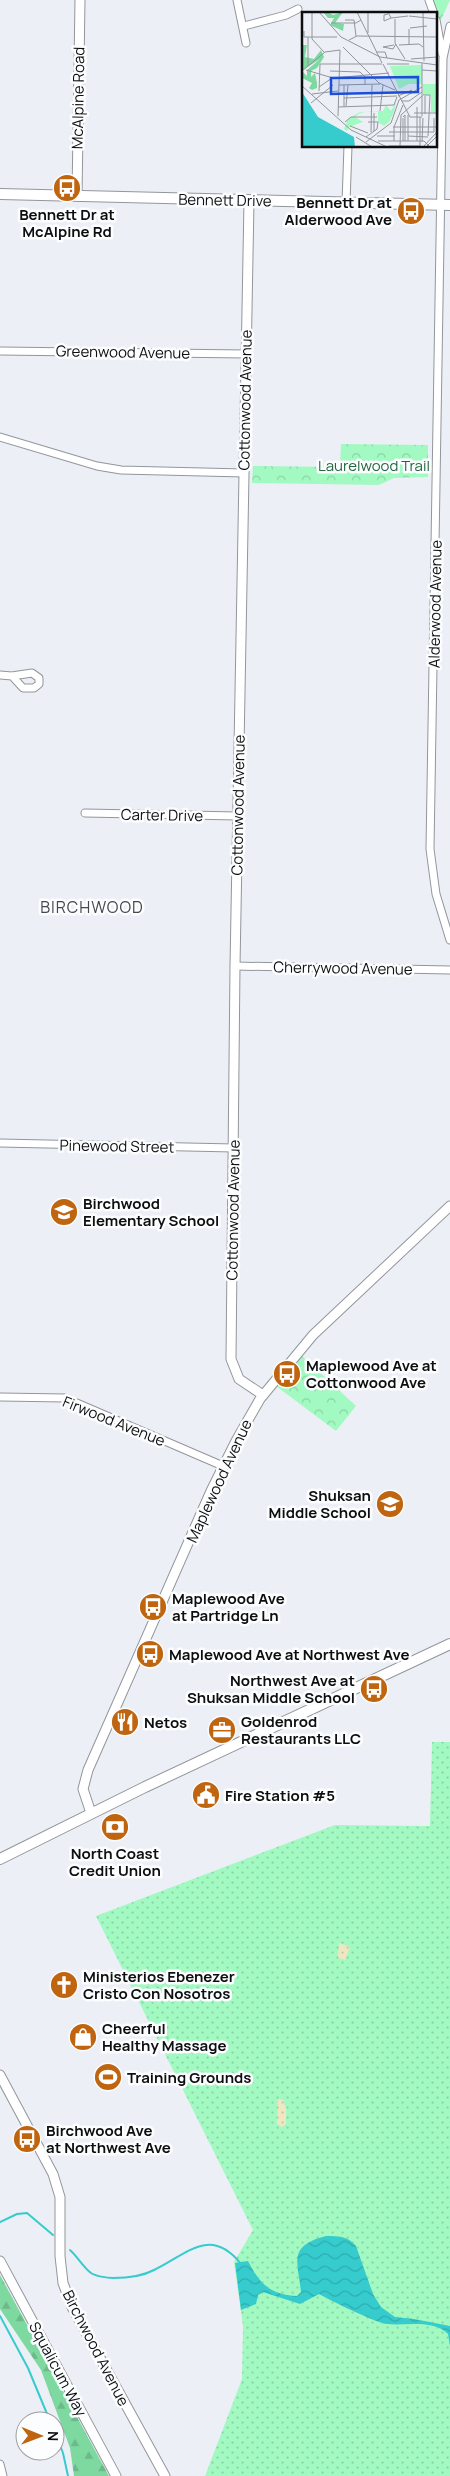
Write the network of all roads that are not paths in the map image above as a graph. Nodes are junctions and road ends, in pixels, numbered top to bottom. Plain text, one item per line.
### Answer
1 (80, 0) edge
2 (237, 0) edge
3 (429, 0) edge
4 (298, 9) dead end
5 (433, 12) edge
6 (244, 26) junction
7 (450, 26) edge
8 (438, 31) edge
9 (246, 43) dead end
10 (443, 58) junction
11 (348, 148) edge
12 (0, 194) edge
13 (77, 196) junction
14 (249, 201) junction
15 (346, 203) junction
16 (445, 205) edge
17 (0, 350) edge
18 (246, 354) junction
19 (0, 437) edge
20 (244, 473) junction
21 (0, 675) edge
22 (12, 676) dead end
23 (85, 813) dead end
24 (238, 816) junction
25 (450, 940) edge
26 (235, 966) junction
27 (450, 970) edge
28 (0, 1143) edge
29 (234, 1148) junction
30 (450, 1206) edge
31 (263, 1395) junction
32 (0, 1397) edge
33 (223, 1466) junction
34 (450, 1644) edge
35 (92, 1813) junction
36 (0, 1859) edge
37 (0, 2075) edge
38 (0, 2261) edge
39 (0, 2464) edge
40 (2, 2476) edge
41 (116, 2476) edge
42 (164, 2476) edge

1 - 13 street, McAlpine Road
2 - 6 street
3 - 5 street
4 - 6 street
6 - 9 street
7 - 10 street, Alderwood Avenue
8 - 10 street
10 - 16 street, Alderwood Avenue
11 - 15 street
12 - 13 main road, Bennett Drive
13 - 14 main road, Bennett Drive
14 - 15 main road, Bennett Drive
14 - 18 street, Cottonwood Avenue
15 - 16 main road, Bennett Drive
16 - 25 street, Alderwood Avenue
17 - 18 street, Greenwood Avenue
18 - 20 street, Cottonwood Avenue
19 - 20 street
20 - 24 street, Cottonwood Avenue
21 - 22 street
23 - 24 street, Carter Drive
24 - 26 street, Cottonwood Avenue
26 - 27 street, Cherrywood Avenue
26 - 29 street, Cottonwood Avenue
28 - 29 street, Pinewood Street
29 - 31 street, Cottonwood Avenue
30 - 31 street, Maplewood Avenue
31 - 33 street, Maplewood Avenue
32 - 33 street, Firwood Avenue
33 - 35 street, Maplewood Avenue
34 - 35 main road
35 - 36 main road
37 - 42 street, Birchwood Avenue
38 - 41 street, Squalicum Way
39 - 40 street

